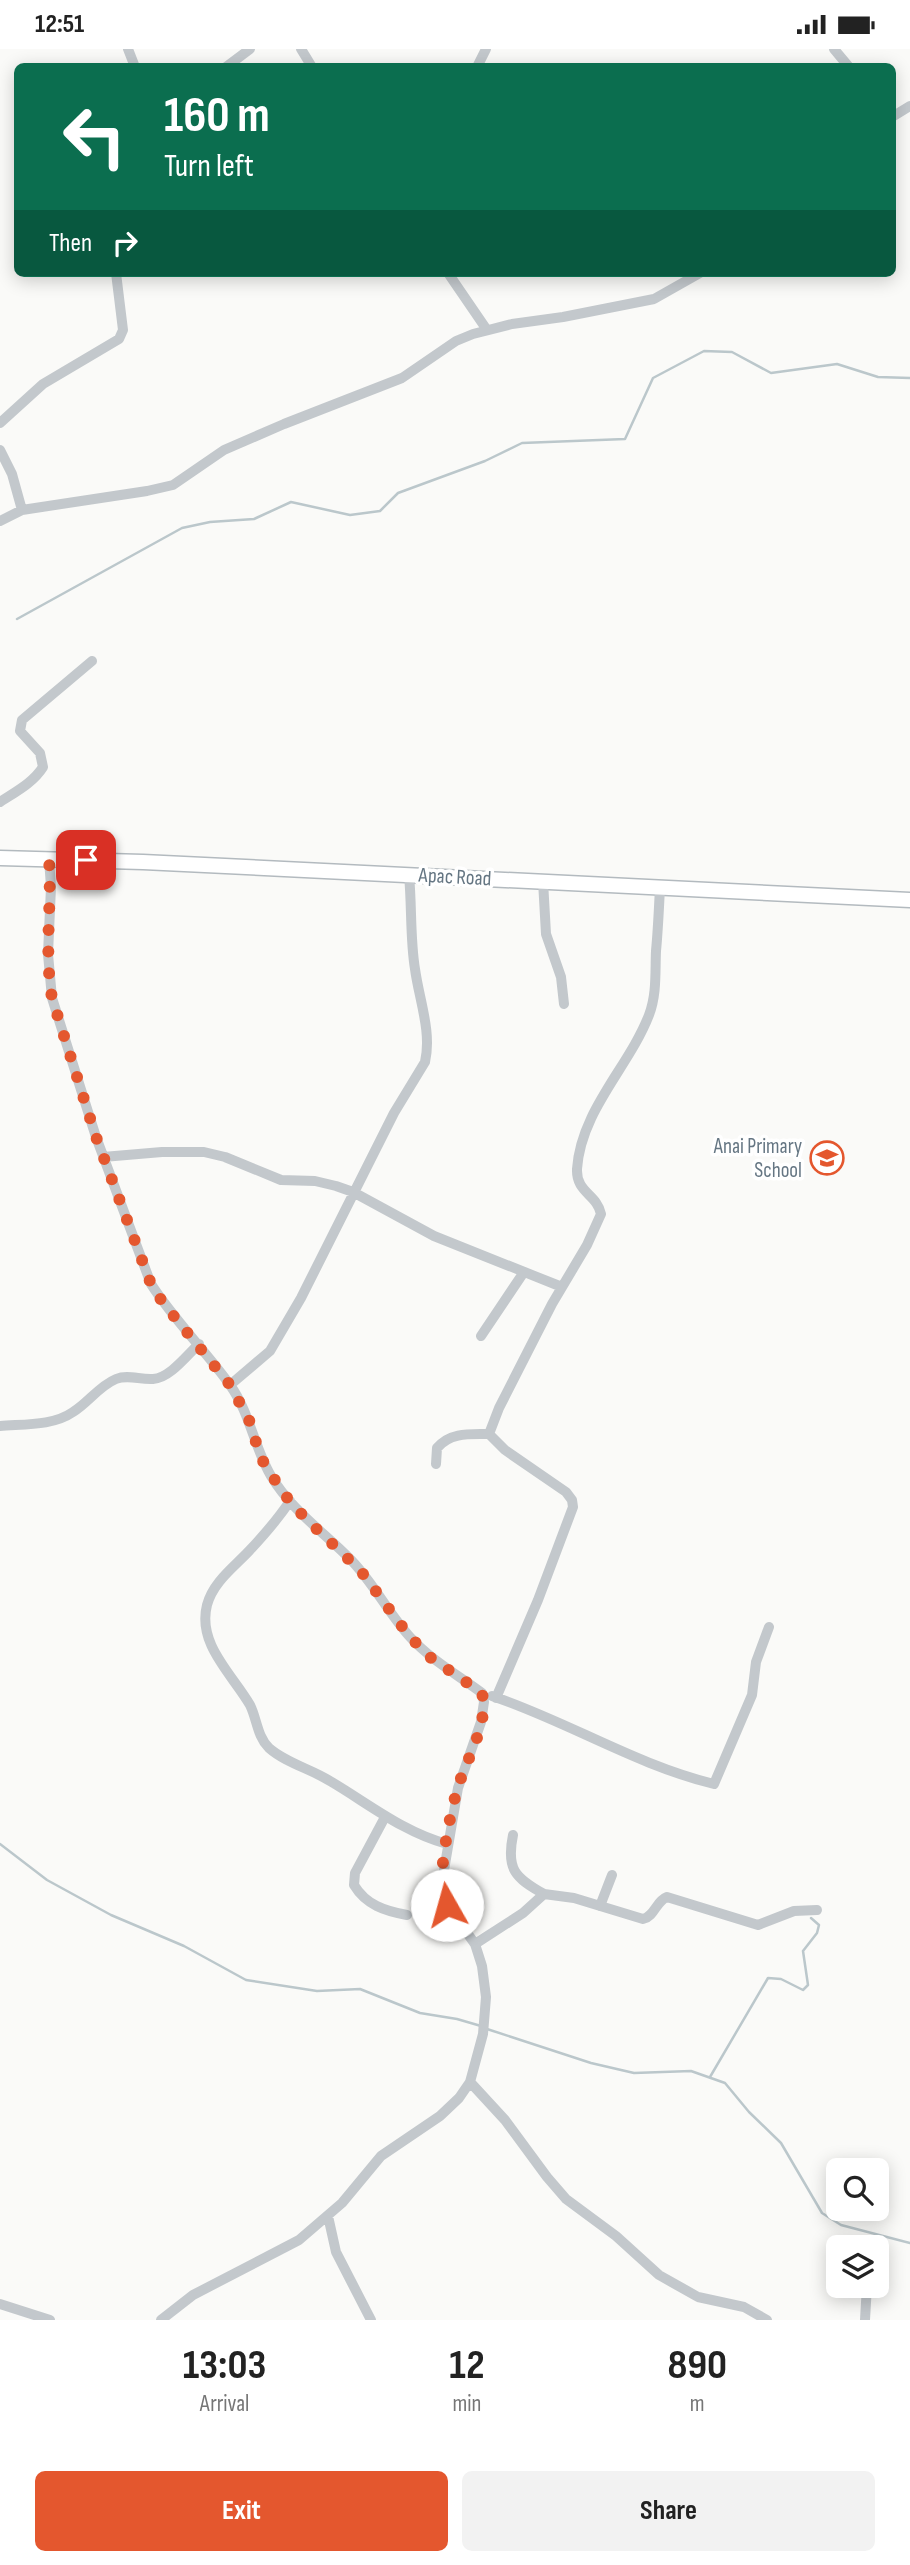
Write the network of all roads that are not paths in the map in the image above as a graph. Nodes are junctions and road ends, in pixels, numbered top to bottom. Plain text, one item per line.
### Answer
1 (250, 49) edge
2 (231, 63) edge
3 (116, 277) edge
4 (451, 277) edge
5 (694, 277) edge
6 (487, 330) junction
7 (0, 423) edge
8 (0, 450) edge
9 (22, 510) junction
10 (0, 521) edge
11 (92, 661) dead end
12 (0, 802) edge
13 (0, 858) edge
14 (49, 859) junction
15 (409, 875) junction
16 (543, 881) junction
17 (660, 887) junction
18 (910, 900) edge
19 (564, 1004) dead end
20 (103, 1157) junction
21 (353, 1192) junction
22 (524, 1272) junction
23 (562, 1287) junction
24 (481, 1336) dead end
25 (199, 1344) junction
26 (230, 1385) junction
27 (0, 1426) edge
28 (489, 1434) junction
29 (436, 1464) dead end
30 (290, 1501) junction
31 (769, 1627) dead end
32 (482, 1693) junction
33 (496, 1698) junction
34 (385, 1817) junction
35 (513, 1835) dead end
36 (447, 1844) junction
37 (612, 1875) dead end
38 (544, 1894) junction
39 (600, 1906) junction
40 (817, 1910) dead end
41 (407, 1915) dead end
42 (475, 1944) junction
43 (470, 2083) junction
44 (328, 2216) junction
45 (866, 2298) edge
46 (0, 2304) edge
47 (50, 2320) edge
48 (161, 2320) edge
49 (371, 2320) edge
50 (767, 2320) edge
51 (865, 2320) edge

1 - 2 street
3 - 7 street
4 - 6 street
5 - 6 street
6 - 9 street
8 - 9 street
9 - 10 street
11 - 12 street
13 - 14 main road, Apac Road
14 - 15 main road, Apac Road
14 - 20 street
15 - 16 main road, Apac Road
15 - 21 street
16 - 17 main road, Apac Road
16 - 19 street
17 - 18 main road, Apac Road
17 - 23 street
20 - 21 street
20 - 25 street
21 - 22 street
21 - 26 street
22 - 23 street
22 - 24 street
23 - 28 street
25 - 26 street
25 - 27 street
26 - 30 street
28 - 29 street
28 - 33 street
30 - 32 street
30 - 34 street
31 - 33 street
32 - 33 street
32 - 36 street
34 - 36 street
34 - 41 street
35 - 38 street
36 - 42 street
37 - 39 street
38 - 39 street
38 - 42 street
39 - 40 street
42 - 43 street
43 - 44 street
43 - 50 street
44 - 48 street
44 - 49 street
45 - 51 street
46 - 47 street

